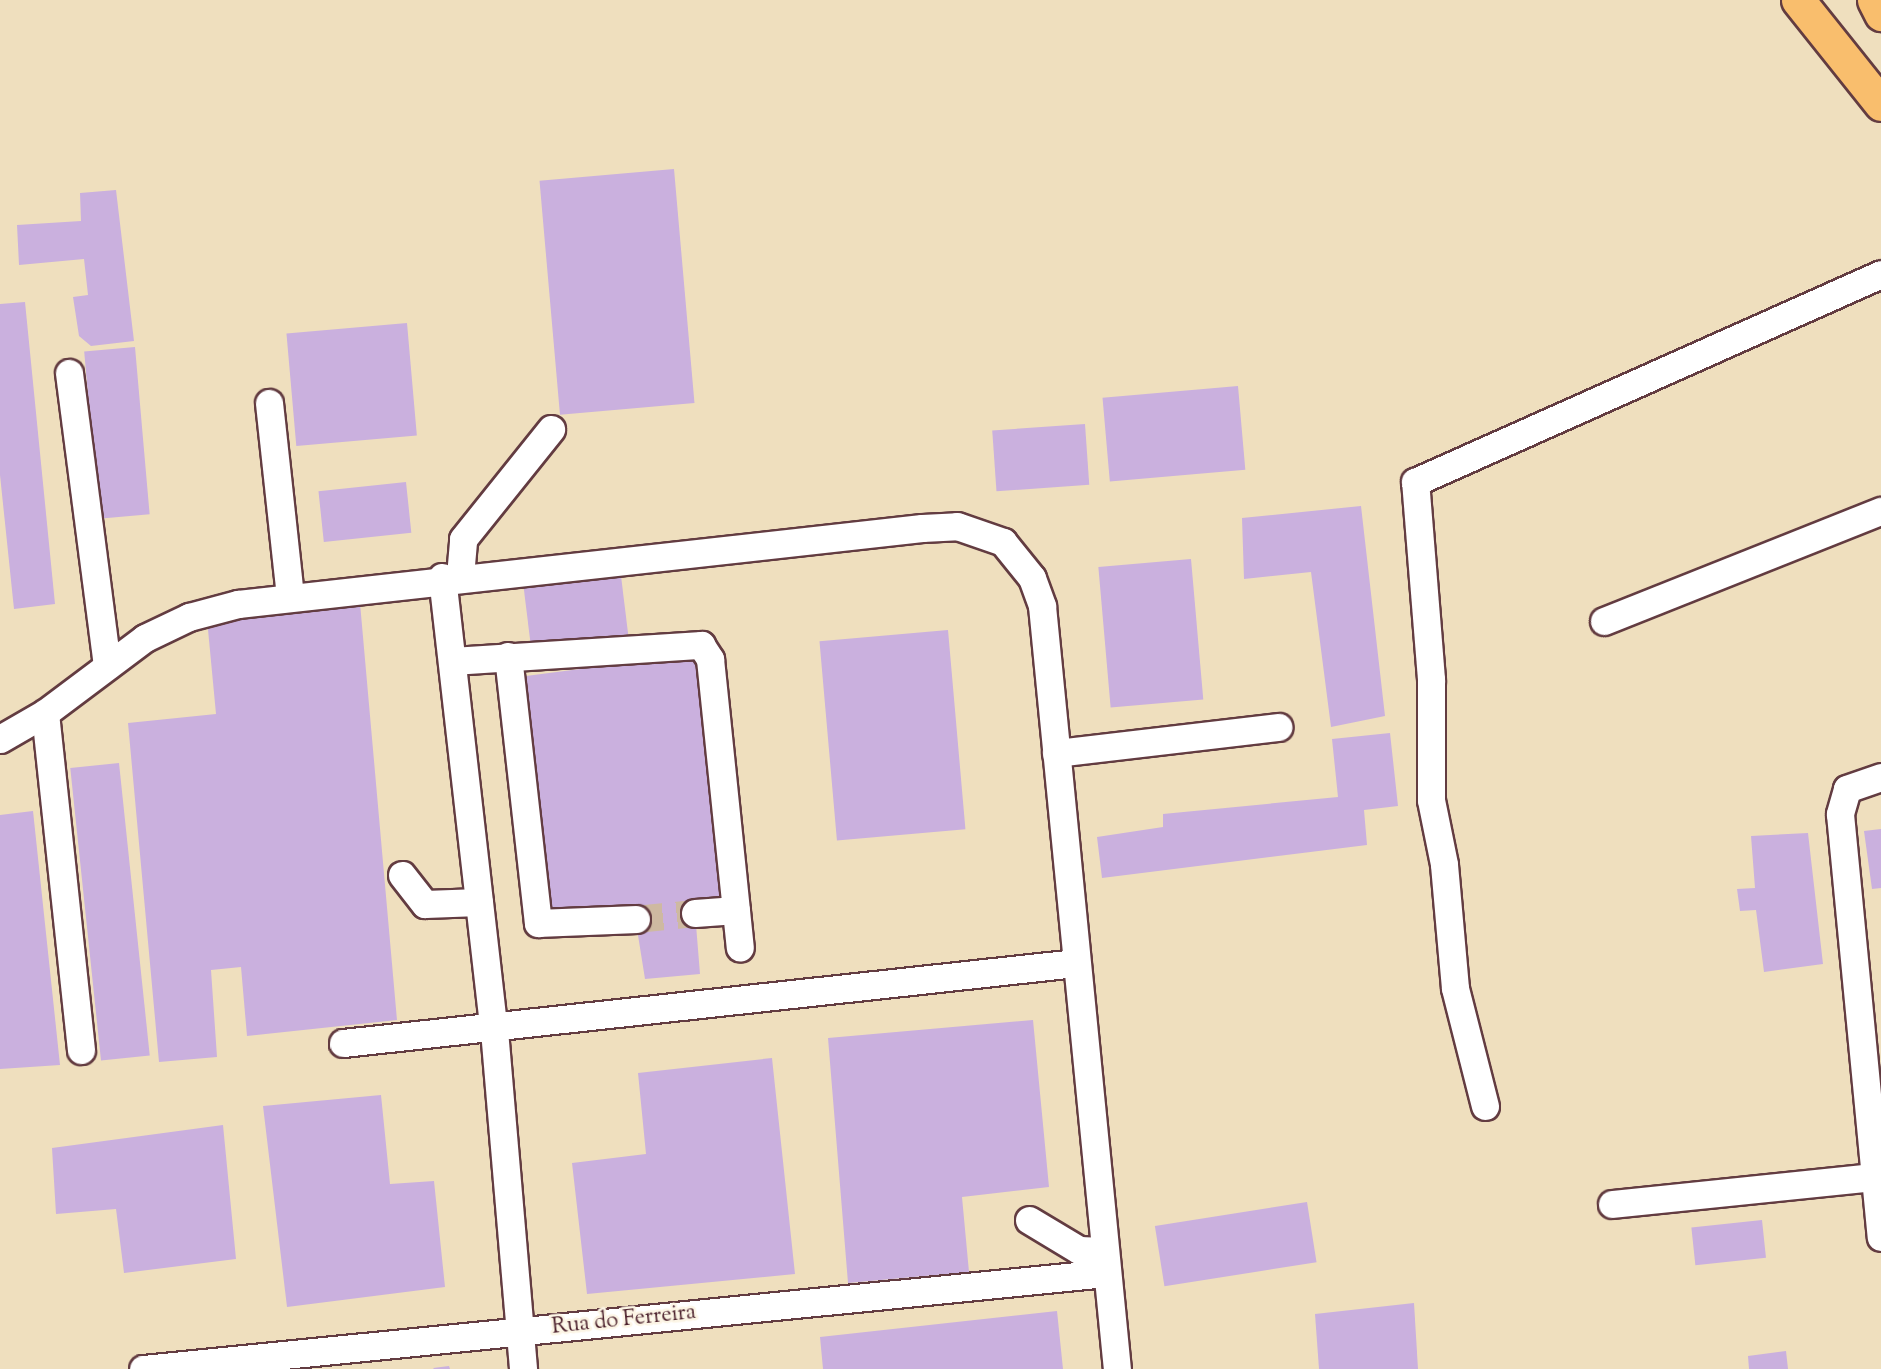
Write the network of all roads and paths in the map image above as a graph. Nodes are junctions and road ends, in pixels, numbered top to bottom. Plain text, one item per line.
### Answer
1 (1798, 0) edge
2 (1874, 0) edge
3 (1881, 14) edge
4 (1881, 104) edge
5 (1881, 274) edge
6 (69, 373) dead end
7 (269, 403) dead end
8 (551, 429) dead end
9 (1881, 511) edge
10 (451, 577) junction
11 (290, 597) junction
12 (1604, 621) dead end
13 (508, 656) junction
14 (452, 661) junction
15 (107, 666) junction
16 (45, 714) junction
17 (1278, 727) dead end
18 (0, 739) edge
19 (1056, 753) junction
20 (1881, 777) edge
21 (402, 875) dead end
22 (479, 902) junction
23 (736, 910) junction
24 (695, 913) tunnel mouth
25 (636, 919) tunnel mouth
26 (740, 947) dead end
27 (1076, 963) junction
28 (494, 1029) junction
29 (343, 1043) dead end
30 (81, 1050) dead end
31 (1485, 1106) dead end
32 (1877, 1167) edge
33 (1612, 1204) dead end
34 (1029, 1220) dead end
35 (1881, 1237) edge
36 (1105, 1262) junction
37 (520, 1331) junction
38 (258, 1363) edge
39 (143, 1369) edge
40 (524, 1369) edge
41 (1117, 1369) edge

1 - 4 main road
2 - 3 main road
5 - 31 street
6 - 15 street
7 - 11 street
8 - 10 street
9 - 12 street
10 - 11 street
10 - 14 street
10 - 19 street
11 - 15 street
13 - 14 street
13 - 23 street
13 - 25 street
14 - 22 street
15 - 16 street
16 - 18 street
16 - 30 street
17 - 19 street
19 - 27 street
20 - 32 street
21 - 22 street
22 - 28 street
23 - 24 street
23 - 26 street
27 - 28 street
27 - 36 street
28 - 29 street
28 - 37 street
32 - 33 street
32 - 35 street
34 - 36 street
36 - 37 street, Rua do Ferreira
36 - 41 street
37 - 38 street, Rua do Ferreira
37 - 40 street
38 - 39 street, Rua do Ferreira

